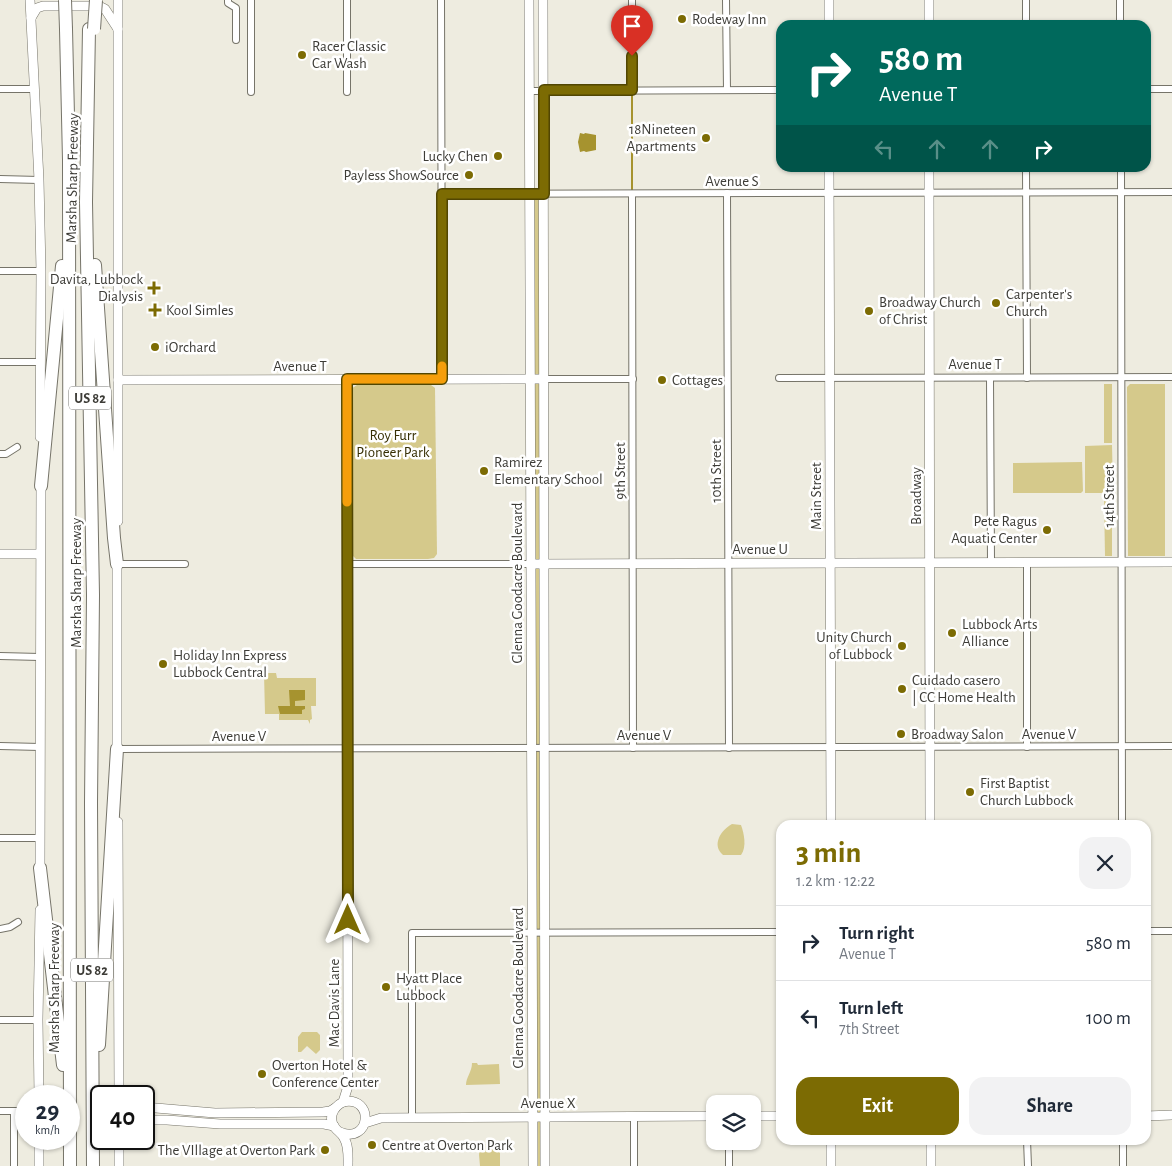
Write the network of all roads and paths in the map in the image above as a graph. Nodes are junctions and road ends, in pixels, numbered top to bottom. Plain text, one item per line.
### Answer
1 (30, 0) edge
2 (65, 0) edge
3 (89, 0) edge
4 (96, 0) edge
5 (118, 0) edge
6 (228, 0) edge
7 (251, 0) edge
8 (347, 0) edge
9 (441, 0) edge
10 (529, 0) edge
11 (543, 0) edge
12 (632, 0) edge
13 (726, 0) edge
14 (829, 0) edge
15 (929, 0) edge
16 (1026, 0) edge
17 (1120, 0) edge
18 (31, 18) junction
19 (829, 20) edge
20 (928, 20) edge
21 (1026, 20) edge
22 (1120, 20) edge
23 (92, 29) junction
24 (118, 30) junction
25 (236, 40) dead end
26 (0, 89) edge
27 (34, 89) junction
28 (1151, 89) edge
29 (1172, 89) edge
30 (529, 90) junction
31 (544, 90) junction
32 (632, 90) junction
33 (727, 90) junction
34 (776, 90) edge
35 (251, 92) dead end
36 (347, 92) dead end
37 (829, 172) edge
38 (929, 172) edge
39 (1026, 172) edge
40 (1120, 172) edge
41 (0, 179) edge
42 (39, 180) junction
43 (1121, 192) junction
44 (1172, 192) edge
45 (727, 193) junction
46 (829, 193) junction
47 (929, 193) junction
48 (1026, 193) junction
49 (69, 194) junction
50 (442, 194) junction
51 (529, 194) junction
52 (544, 194) junction
53 (632, 194) junction
54 (86, 202) junction
55 (0, 271) edge
56 (41, 271) junction
57 (0, 362) edge
58 (40, 362) junction
59 (1121, 377) junction
60 (1172, 377) edge
61 (779, 378) dead end
62 (830, 378) junction
63 (929, 378) junction
64 (990, 378) junction
65 (1027, 378) junction
66 (347, 379) junction
67 (442, 379) junction
68 (530, 379) junction
69 (545, 379) junction
70 (633, 379) junction
71 (118, 380) junction
72 (17, 447) dead end
73 (0, 454) edge
74 (40, 486) junction
75 (0, 554) edge
76 (40, 554) junction
77 (1172, 562) edge
78 (633, 563) junction
79 (728, 563) junction
80 (830, 563) junction
81 (929, 563) junction
82 (991, 563) junction
83 (1027, 563) junction
84 (1121, 563) junction
85 (117, 564) junction
86 (185, 564) dead end
87 (347, 564) junction
88 (530, 564) junction
89 (545, 564) junction
90 (0, 656) edge
91 (40, 657) junction
92 (0, 746) edge
93 (1027, 746) junction
94 (1122, 746) junction
95 (1172, 746) edge
96 (40, 747) junction
97 (831, 747) junction
98 (930, 747) junction
99 (531, 748) junction
100 (545, 748) junction
101 (633, 748) junction
102 (729, 748) junction
103 (117, 749) junction
104 (347, 749) junction
105 (831, 820) edge
106 (930, 820) edge
107 (1122, 820) edge
108 (0, 838) edge
109 (40, 838) junction
110 (40, 868) junction
111 (18, 922) dead end
112 (0, 929) edge
113 (1151, 931) edge
114 (1172, 931) edge
115 (532, 932) junction
116 (545, 932) junction
117 (776, 932) edge
118 (0, 1020) edge
119 (38, 1020) junction
120 (39, 1085) edge
121 (66, 1085) edge
122 (70, 1085) edge
123 (93, 1085) edge
124 (96, 1085) edge
125 (119, 1085) edge
126 (348, 1086) junction
127 (343, 1102) junction
128 (356, 1102) junction
129 (155, 1108) edge
130 (335, 1108) junction
131 (364, 1110) junction
132 (0, 1111) edge
133 (14, 1111) joint
134 (706, 1116) edge
135 (761, 1116) edge
136 (776, 1116) edge
137 (1151, 1116) edge
138 (1172, 1116) edge
139 (532, 1117) junction
140 (545, 1117) junction
141 (634, 1117) junction
142 (381, 1118) junction
143 (412, 1118) junction
144 (155, 1120) edge
145 (364, 1123) junction
146 (337, 1129) junction
147 (357, 1132) junction
148 (831, 1145) edge
149 (930, 1145) edge
150 (1028, 1145) edge
151 (1123, 1145) edge
152 (39, 1150) edge
153 (70, 1150) edge
154 (93, 1150) edge
155 (119, 1150) edge
156 (348, 1150) junction
157 (729, 1150) edge
158 (14, 1166) edge
159 (39, 1166) edge
160 (70, 1166) edge
161 (93, 1166) edge
162 (119, 1166) edge
163 (348, 1166) edge
164 (532, 1166) edge
165 (545, 1166) edge
166 (634, 1166) edge
167 (729, 1166) edge
168 (831, 1166) edge
169 (931, 1166) edge
170 (1028, 1166) edge
171 (1123, 1166) edge

1 - 18 street, Marsha Sharp Freeway
2 - 49 highway, Marsha Sharp Freeway / US 82, bridge
3 - 23 highway, Marsha Sharp Freeway / US 82
4 - 23 highway, bridge
5 - 24 street
6 - 25 street
7 - 35 street
8 - 36 street
9 - 50 street
10 - 30 street, Glenna Goodacre Boulevard
11 - 31 street, Glenna Goodacre Boulevard
12 - 32 street
13 - 33 street
14 - 19 street
15 - 20 street
16 - 21 street
17 - 22 street
18 - 24 street
18 - 27 street, Marsha Sharp Freeway
23 - 54 highway, Marsha Sharp Freeway / US 82
24 - 71 street
26 - 27 street
27 - 42 street, Marsha Sharp Freeway
28 - 29 street
30 - 31 street
30 - 51 street, Glenna Goodacre Boulevard
31 - 32 street
31 - 52 street, Glenna Goodacre Boulevard
32 - 33 street
33 - 34 street
37 - 46 street, Main Street
38 - 47 street, Broadway
39 - 48 street
40 - 43 street, 14th Street
41 - 42 street
42 - 56 street, Marsha Sharp Freeway
43 - 44 street, Avenue S
43 - 48 street, Avenue S
43 - 59 street, 14th Street
45 - 46 street, Avenue S
45 - 53 street, Avenue S
45 - 79 street, 10th Street
46 - 47 street, Avenue S
46 - 62 street, Main Street
47 - 48 street, Avenue S
47 - 63 street, Broadway
48 - 65 street
49 - 74 highway
49 - 122 highway, Marsha Sharp Freeway / US 82
50 - 51 street, Avenue S
50 - 67 street
51 - 52 street, Avenue S
51 - 68 street, Glenna Goodacre Boulevard
52 - 53 street, Avenue S
52 - 69 street, Glenna Goodacre Boulevard
53 - 70 street, 9th Street
54 - 85 highway
54 - 123 highway, Marsha Sharp Freeway / US 82
55 - 56 street
56 - 58 street, Marsha Sharp Freeway
57 - 58 street
58 - 74 street, Marsha Sharp Freeway
59 - 60 street, Avenue T
59 - 65 street, Avenue T
59 - 84 street, 14th Street
61 - 62 street, Avenue T
62 - 63 street, Avenue T
62 - 80 street, Main Street
63 - 64 street, Avenue T
63 - 81 street, Broadway
64 - 65 street, Avenue T
64 - 82 street
66 - 67 street, Avenue T
66 - 71 street, Avenue T
66 - 87 street, Mac Davis Lane
67 - 68 street, Avenue T
68 - 69 street, Avenue T
68 - 88 street, Glenna Goodacre Boulevard
69 - 70 street, Avenue T
69 - 89 street, Glenna Goodacre Boulevard
70 - 78 street, 9th Street
71 - 85 street
72 - 73 street
74 - 76 street, Marsha Sharp Freeway
75 - 76 street
76 - 91 street, Marsha Sharp Freeway
77 - 84 street, Avenue U
78 - 79 street, Avenue U
78 - 89 street, Avenue U
78 - 101 street, 9th Street
79 - 80 street, Avenue U
79 - 102 street, 10th Street
80 - 81 street, Avenue U
80 - 97 street, Main Street
81 - 82 street, Avenue U
81 - 98 street, Broadway
82 - 83 street, Avenue U
83 - 84 street, Avenue U
83 - 93 street
84 - 94 street, 14th Street
85 - 86 street
85 - 103 street
87 - 88 street, Avenue U
87 - 104 street, Mac Davis Lane
88 - 89 street, Avenue U
88 - 99 street, Glenna Goodacre Boulevard
89 - 100 street, Glenna Goodacre Boulevard
90 - 91 street
91 - 96 street, Marsha Sharp Freeway
92 - 96 street
93 - 94 street, Avenue V
93 - 98 street, Avenue V
94 - 95 street, Avenue V
94 - 107 street, 14th Street
96 - 109 street, Marsha Sharp Freeway
97 - 98 street, Avenue V
97 - 102 street, Avenue V
97 - 105 street, Main Street
98 - 106 street, Broadway
99 - 100 street, Avenue V
99 - 104 street, Avenue V
99 - 115 street, Glenna Goodacre Boulevard
100 - 101 street, Avenue V
100 - 116 street, Glenna Goodacre Boulevard
101 - 102 street, Avenue V
103 - 104 street, Avenue V
103 - 124 highway
103 - 125 street
104 - 126 street, Mac Davis Lane
108 - 109 street
109 - 110 street, Marsha Sharp Freeway
110 - 119 street, Marsha Sharp Freeway
110 - 121 highway
111 - 112 street
113 - 114 street
115 - 116 street
115 - 139 street, Glenna Goodacre Boulevard
115 - 143 street
116 - 117 street
116 - 140 street, Glenna Goodacre Boulevard
118 - 119 street
119 - 120 street, Marsha Sharp Freeway
126 - 127 street
126 - 128 street
127 - 128 street
127 - 130 street
128 - 131 street
129 - 130 street
130 - 146 street
131 - 142 street, Avenue X
131 - 145 street
132 - 133 street
133 - 158 street
134 - 141 street, Avenue X
135 - 136 street
137 - 138 street
139 - 140 street, Avenue X
139 - 143 street, Avenue X
139 - 164 street, Glenna Goodacre Boulevard
140 - 141 street, Avenue X
140 - 165 street, Glenna Goodacre Boulevard
141 - 166 street
142 - 143 street, Avenue X
142 - 145 street, Avenue X
144 - 146 street
145 - 147 street
146 - 147 street
146 - 156 street
147 - 156 street
148 - 168 street
149 - 169 street
150 - 170 street
151 - 171 street
152 - 159 street
153 - 160 highway, Marsha Sharp Freeway / US 82
154 - 161 highway, Marsha Sharp Freeway / US 82
155 - 162 street
156 - 163 street
157 - 167 street

